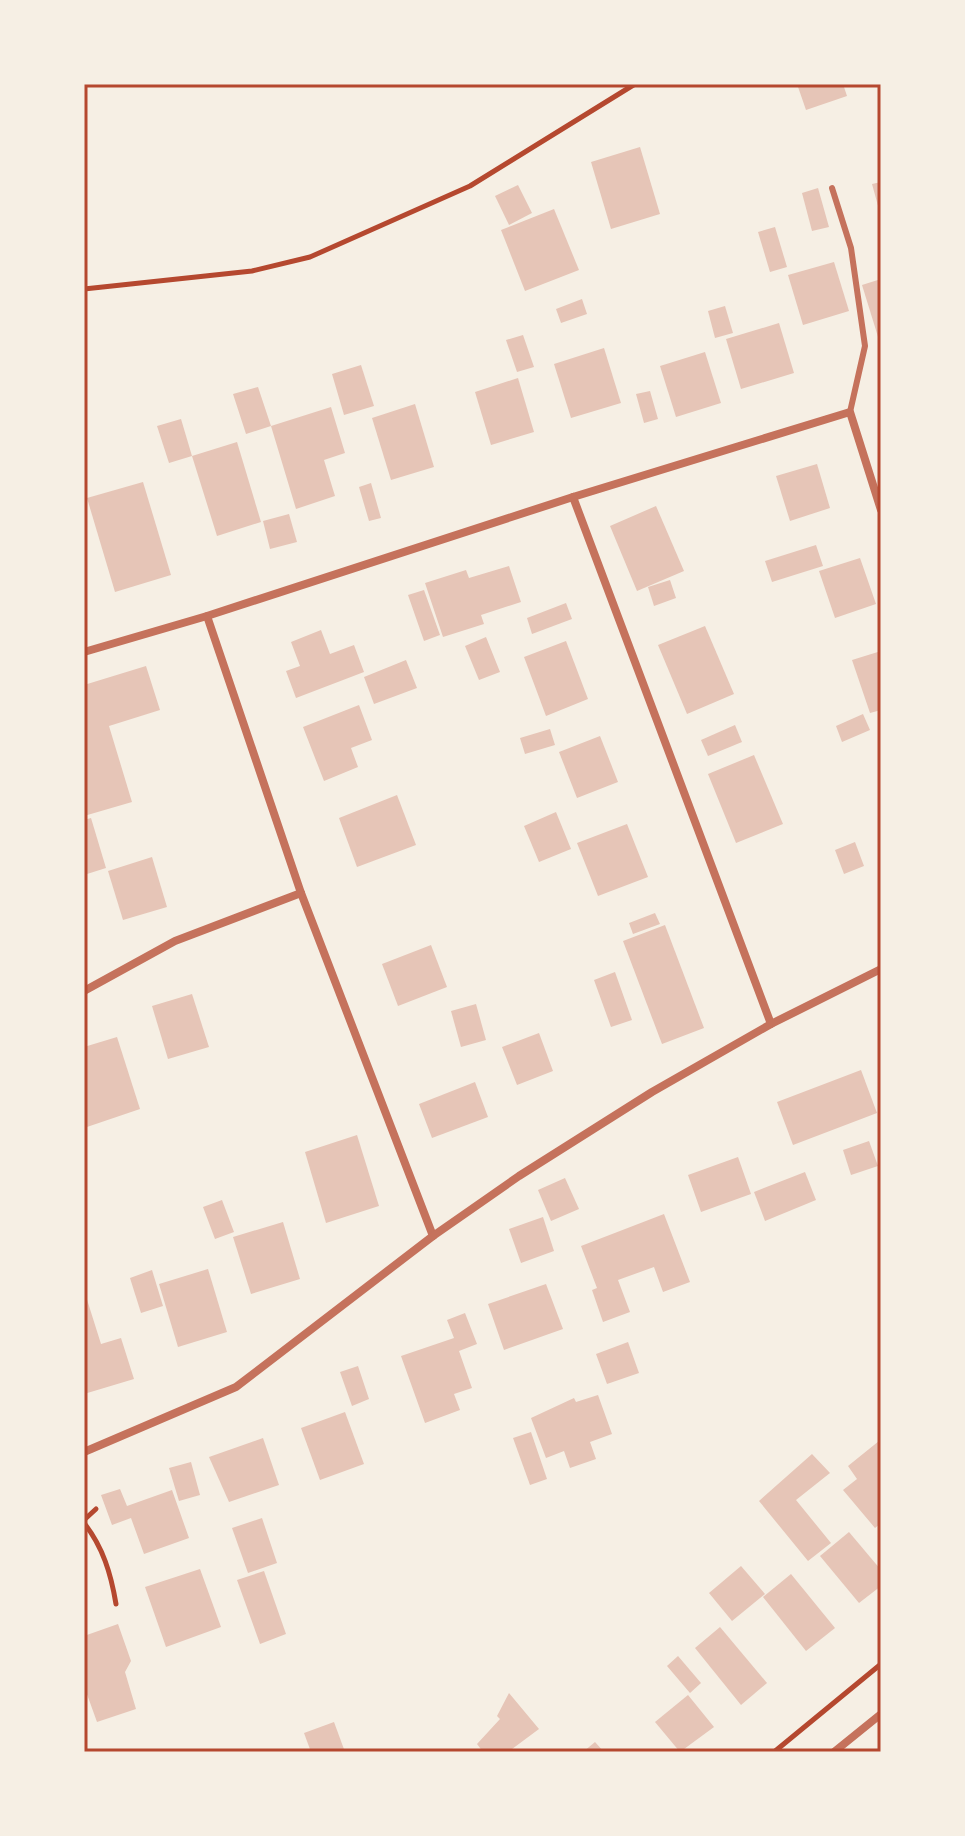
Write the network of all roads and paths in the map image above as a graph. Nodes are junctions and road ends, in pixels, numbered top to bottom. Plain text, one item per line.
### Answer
1 (635, 84) edge
2 (832, 188) dead end
3 (84, 289) edge
4 (850, 412) junction
5 (573, 497) junction
6 (881, 510) edge
7 (207, 616) junction
8 (84, 652) edge
9 (301, 893) junction
10 (881, 969) edge
11 (84, 991) edge
12 (771, 1024) junction
13 (433, 1236) junction
14 (84, 1452) edge
15 (96, 1509) dead end
16 (84, 1521) edge
17 (116, 1604) dead end
18 (881, 1664) edge
19 (881, 1714) edge
20 (774, 1752) edge
21 (834, 1752) edge

1 - 3 path
2 - 4 lane
4 - 5 street
4 - 6 street
5 - 7 street
5 - 12 street
7 - 8 street
7 - 9 street
9 - 11 street
9 - 13 street
10 - 12 street
12 - 13 street
13 - 14 street
15 - 16 path
16 - 17 path
18 - 20 path
19 - 21 street

